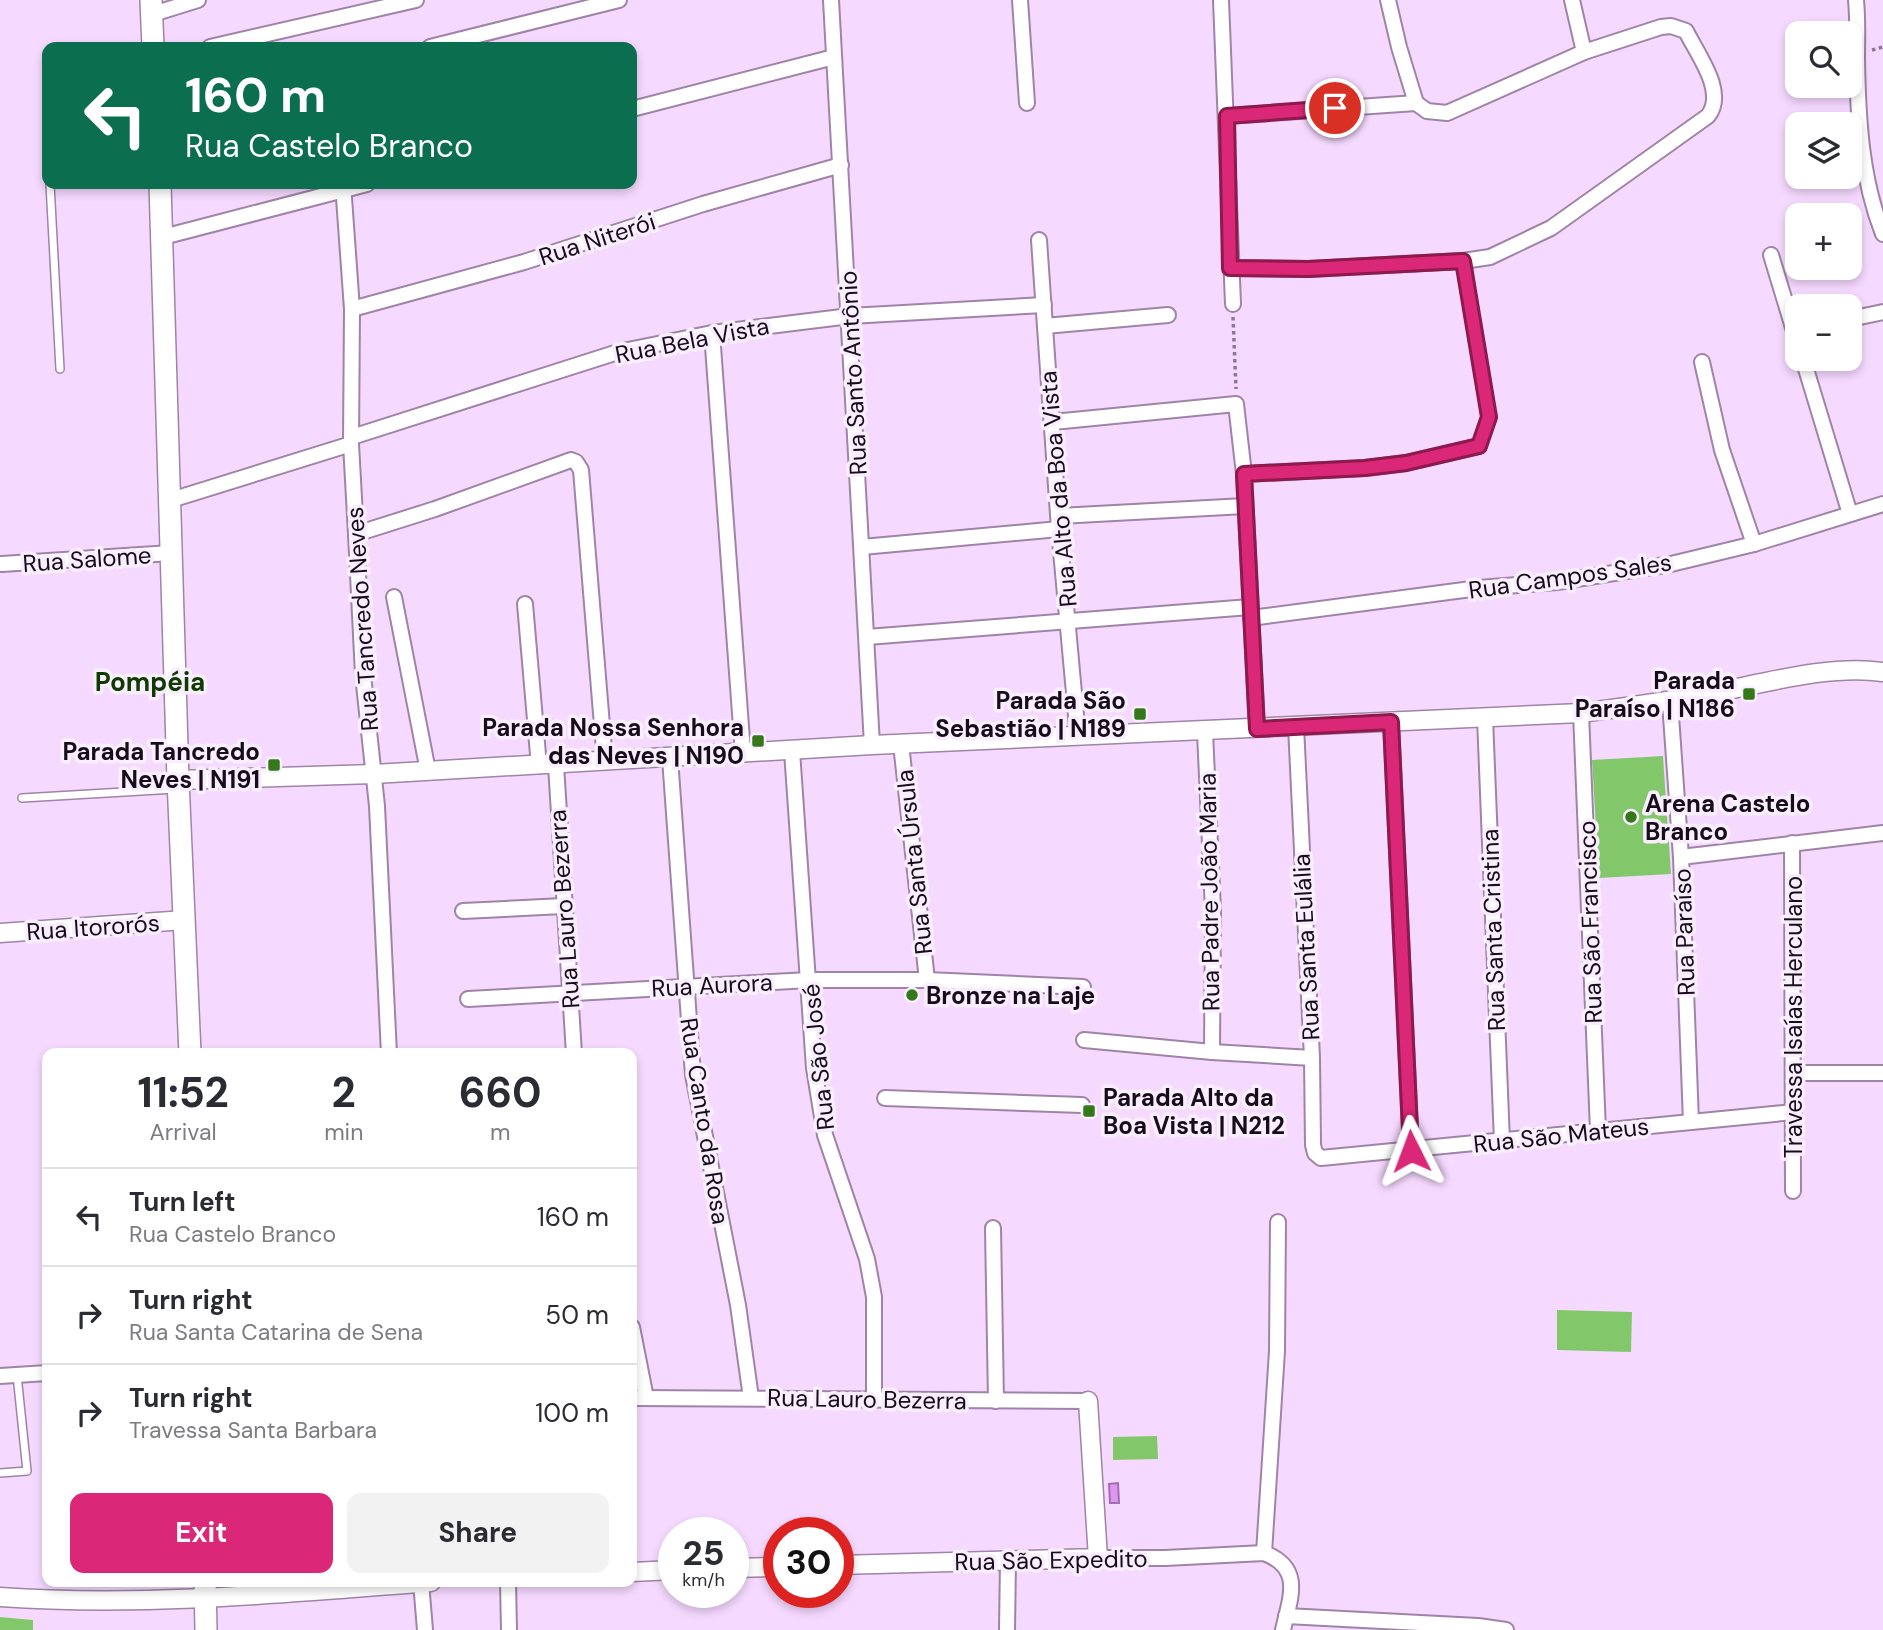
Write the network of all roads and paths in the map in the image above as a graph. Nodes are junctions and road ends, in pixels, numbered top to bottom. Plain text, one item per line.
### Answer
1 (198, 0) edge
2 (416, 0) edge
3 (619, 0) edge
4 (831, 0) edge
5 (1020, 0) edge
6 (1221, 0) edge
7 (1388, 0) edge
8 (1572, 0) edge
9 (1856, 0) edge
10 (152, 7) edge
11 (153, 42) edge
12 (232, 42) edge
13 (450, 42) edge
14 (1584, 52) junction
15 (834, 57) junction
16 (1027, 103) dead end
17 (1416, 103) junction
18 (637, 108) edge
19 (1227, 116) junction
20 (841, 165) junction
21 (50, 189) edge
22 (160, 189) edge
23 (336, 189) edge
24 (343, 189) edge
25 (1883, 234) edge
26 (163, 237) junction
27 (1039, 240) dead end
28 (1771, 254) dead end
29 (1463, 261) junction
30 (1230, 268) junction
31 (1785, 299) edge
32 (1233, 304) joint
33 (1044, 305) junction
34 (352, 309) junction
35 (1883, 312) edge
36 (1168, 315) dead end
37 (850, 316) junction
38 (1862, 316) edge
39 (1045, 326) junction
40 (712, 333) junction
41 (1702, 362) dead end
42 (60, 369) dead end
43 (1807, 371) edge
44 (1236, 404) junction
45 (1053, 422) junction
46 (351, 440) junction
47 (1479, 446) joint
48 (1244, 474) junction
49 (170, 500) junction
50 (1883, 504) edge
51 (1245, 506) junction
52 (1850, 514) junction
53 (1059, 522) junction
54 (356, 534) junction
55 (1754, 544) junction
56 (862, 547) junction
57 (171, 553) junction
58 (2, 564) dead end
59 (394, 597) dead end
60 (525, 604) dead end
61 (1251, 612) junction
62 (1069, 619) junction
63 (867, 637) junction
64 (1883, 672) edge
65 (1670, 702) junction
66 (1581, 713) junction
67 (1485, 718) junction
68 (1391, 722) junction
69 (1296, 726) junction
70 (1257, 729) junction
71 (1205, 732) junction
72 (1078, 737) junction
73 (901, 744) junction
74 (872, 745) junction
75 (792, 751) junction
76 (743, 754) junction
77 (670, 758) junction
78 (605, 762) junction
79 (548, 765) junction
80 (428, 771) junction
81 (374, 774) junction
82 (178, 785) junction
83 (22, 798) dead end
84 (1883, 833) edge
85 (1791, 843) junction
86 (1681, 857) junction
87 (563, 906) junction
88 (463, 911) dead end
89 (185, 920) junction
90 (0, 933) edge
91 (808, 980) junction
92 (926, 980) junction
93 (685, 986) junction
94 (1083, 987) dead end
95 (569, 993) junction
96 (468, 999) dead end
97 (1084, 1040) dead end
98 (190, 1048) edge
99 (389, 1048) edge
100 (574, 1048) edge
101 (1212, 1052) junction
102 (1312, 1058) junction
103 (1794, 1073) junction
104 (1883, 1073) edge
105 (885, 1098) dead end
106 (1082, 1105) dead end
107 (1794, 1112) junction
108 (1691, 1122) junction
109 (1598, 1131) junction
110 (1502, 1142) junction
111 (1411, 1151) junction
112 (1329, 1159) joint
113 (1793, 1191) dead end
114 (1278, 1222) dead end
115 (993, 1228) dead end
116 (42, 1373) edge
117 (17, 1375) junction
118 (0, 1376) edge
119 (637, 1378) edge
120 (639, 1398) edge
121 (751, 1398) junction
122 (874, 1399) junction
123 (996, 1401) junction
124 (1088, 1401) joint
125 (0, 1473) edge
126 (1264, 1553) junction
127 (1098, 1558) junction
128 (1008, 1561) junction
129 (854, 1565) edge
130 (658, 1571) edge
131 (637, 1572) edge
132 (302, 1587) edge
133 (421, 1587) edge
134 (508, 1587) edge
135 (206, 1591) edge
136 (0, 1597) edge
137 (1284, 1623) edge
138 (1383, 1626) edge
139 (1478, 1628) edge
140 (206, 1630) edge
141 (425, 1630) edge
142 (509, 1630) edge
143 (1007, 1630) edge
144 (1506, 1630) edge

1 - 10 street
2 - 12 street
3 - 13 street
4 - 15 street, Rua Santo Antônio
5 - 16 street
6 - 19 street
7 - 17 street
8 - 14 street
9 - 25 street
10 - 11 main road
14 - 17 street
14 - 29 street
15 - 18 street
15 - 20 street, Rua Santo Antônio
17 - 19 street
19 - 30 street
20 - 34 street, Rua Niterói
20 - 37 street, Rua Santo Antônio
21 - 42 lane
22 - 26 main road
23 - 26 street
24 - 34 street, Rua Tancredo Neves
26 - 49 main road
27 - 33 street, Rua Alto da Boa Vista
28 - 31 street
29 - 30 street
29 - 47 lane
30 - 32 street
32 - 44 path
33 - 37 street, Rua Bela Vista
33 - 39 street, Rua Alto da Boa Vista
34 - 46 street, Rua Tancredo Neves
35 - 38 street
36 - 39 street
37 - 40 street, Rua Bela Vista
37 - 56 street, Rua Santo Antônio
39 - 45 street, Rua Alto da Boa Vista
40 - 46 street, Rua Bela Vista
40 - 76 street
41 - 55 street
43 - 52 street
44 - 45 street
44 - 48 street
45 - 53 street, Rua Alto da Boa Vista
46 - 49 street, Rua Bela Vista
46 - 54 street, Rua Tancredo Neves
47 - 48 street
48 - 51 street
49 - 57 main road
50 - 52 street, Rua Campos Sales
51 - 53 street
51 - 61 street
52 - 55 street, Rua Campos Sales
53 - 56 street
53 - 62 street, Rua Alto da Boa Vista
54 - 78 street
54 - 81 street, Rua Tancredo Neves
55 - 61 street, Rua Campos Sales
56 - 63 street, Rua Santo Antônio
57 - 58 street, Rua Salome
57 - 82 main road
59 - 80 street
60 - 79 street, Rua Lauro Bezerra
61 - 62 street, Rua Campos Sales
61 - 70 street
62 - 63 street, Rua Campos Sales
62 - 72 street, Rua Alto da Boa Vista
63 - 74 street, Rua Santo Antônio
64 - 65 street
65 - 66 street
65 - 86 street, Rua Paraíso
66 - 67 street
66 - 109 street, Rua São Francisco
67 - 68 street
67 - 110 street, Rua Santa Cristina
68 - 69 street
68 - 111 street
69 - 70 street
69 - 102 street, Rua Santa Eulália
70 - 71 street
71 - 72 street
71 - 101 street, Rua Padre João Maria
72 - 73 street
73 - 74 street
73 - 92 street, Rua Santa Úrsula
74 - 75 street
75 - 76 street
75 - 91 street, Rua São José
76 - 77 street
77 - 78 street
77 - 93 street, Rua Canto da Rosa
78 - 79 street
79 - 80 street
79 - 87 street, Rua Lauro Bezerra
80 - 81 street
81 - 82 street
81 - 99 street, Rua Tancredo Neves
82 - 83 lane
82 - 89 main road
84 - 85 street
85 - 86 street
85 - 103 street, Travessa Isaías Herculano
86 - 108 street, Rua Paraíso
87 - 88 street
87 - 95 street, Rua Lauro Bezerra
89 - 90 street, Rua Itororós
89 - 98 main road
91 - 92 street, Rua Aurora
91 - 93 street, Rua Aurora
91 - 122 street, Rua São José
92 - 94 street, Rua Aurora
93 - 95 street, Rua Aurora
93 - 121 street, Rua Canto da Rosa
95 - 96 street, Rua Aurora
95 - 100 street, Rua Lauro Bezerra
97 - 101 street
101 - 102 street
102 - 112 street, Rua Santa Eulália
103 - 104 street
103 - 107 street, Travessa Isaías Herculano
105 - 106 street
107 - 108 street, Rua São Mateus
107 - 113 street, Travessa Isaías Herculano
108 - 109 street, Rua São Mateus
109 - 110 street, Rua São Mateus
110 - 111 street, Rua São Mateus
111 - 112 street, Rua São Mateus
114 - 126 street
115 - 123 street
116 - 117 street
117 - 118 street
117 - 125 lane
119 - 120 street, Rua Lauro Bezerra
120 - 121 street, Rua Lauro Bezerra
121 - 122 street, Rua Lauro Bezerra
122 - 123 street, Rua Lauro Bezerra
123 - 124 street, Rua Lauro Bezerra
124 - 127 street
126 - 127 street, Rua São Expedito
126 - 137 street
127 - 128 street, Rua São Expedito
128 - 129 street, Rua São Expedito
128 - 143 street
130 - 131 street
132 - 135 street
133 - 141 street
134 - 142 street
135 - 136 street
135 - 140 main road
137 - 138 street
138 - 139 street
139 - 144 street

